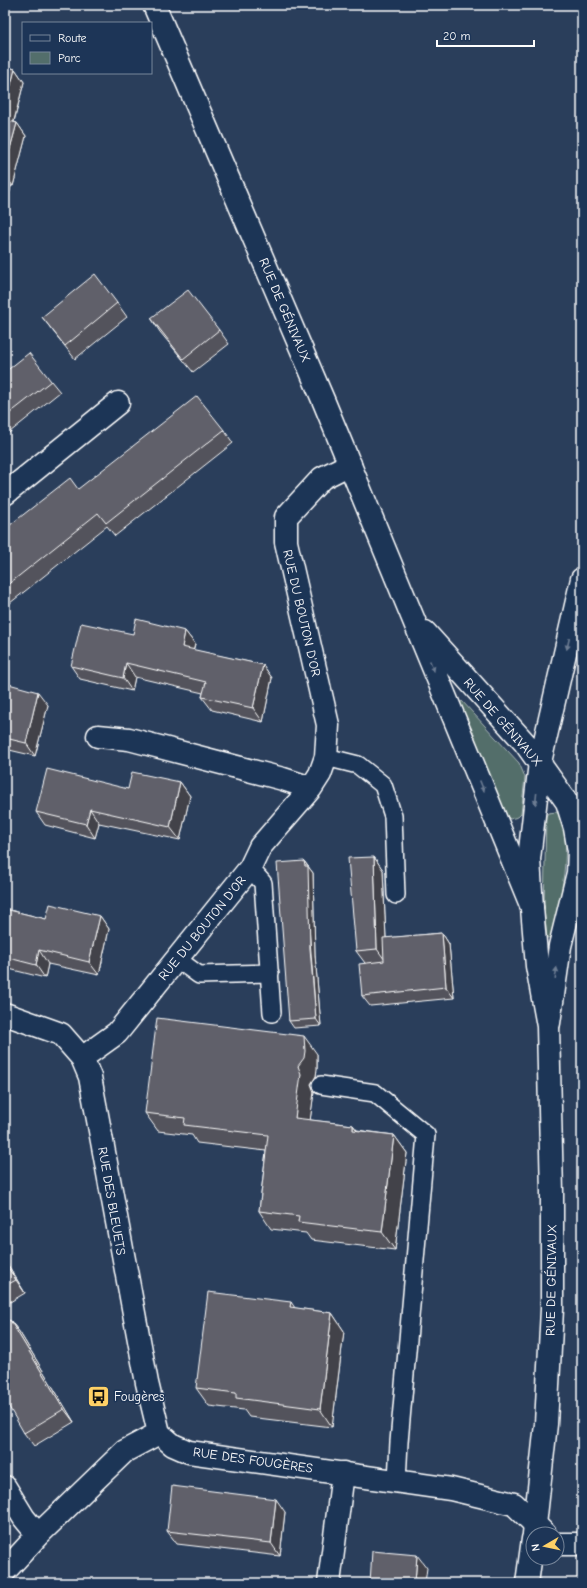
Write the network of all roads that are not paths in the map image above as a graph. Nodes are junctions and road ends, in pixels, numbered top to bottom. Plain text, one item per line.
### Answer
1 (154, 5) edge
2 (118, 403) dead end
3 (350, 464) junction
4 (5, 494) edge
5 (582, 579) edge
6 (412, 617) junction
7 (98, 736) dead end
8 (326, 757) junction
9 (540, 762) junction
10 (311, 788) junction
11 (250, 868) junction
12 (396, 895) dead end
13 (532, 908) junction
14 (177, 959) junction
15 (270, 973) junction
16 (272, 1013) dead end
17 (5, 1014) edge
18 (548, 1026) junction
19 (82, 1058) junction
20 (321, 1085) dead end
21 (159, 1433) junction
22 (343, 1473) junction
23 (397, 1481) junction
24 (5, 1487) edge
25 (531, 1526) edge
26 (538, 1526) edge
27 (38, 1535) junction
28 (565, 1544) edge
29 (582, 1544) edge
30 (530, 1566) edge
31 (5, 1571) edge
32 (329, 1583) edge
33 (527, 1583) edge

1 - 3 main road, RUE DE GÉNIVAUX
2 - 4 main road
3 - 6 main road, RUE DE GÉNIVAUX
3 - 8 main road, RUE DU BOUTON D'OR
5 -> 9 main road
6 - 9 main road, RUE DE GÉNIVAUX
6 -> 13 main road, RUE DE GÉNIVAUX
7 - 10 main road
8 - 10 main road, RUE DU BOUTON D'OR
8 - 12 lane
9 -> 13 main road
18 -> 9 main road, RUE DE GÉNIVAUX
10 - 11 main road, RUE DU BOUTON D'OR
11 - 14 main road, RUE DU BOUTON D'OR
11 - 15 lane
13 - 18 main road, RUE DE GÉNIVAUX
14 - 15 lane
14 - 19 main road, RUE DU BOUTON D'OR
15 - 16 lane
17 - 19 main road, RUE DES BLEUETS
18 - 26 main road, RUE DE GÉNIVAUX
19 - 21 main road, RUE DES BLEUETS
20 - 23 lane
21 - 22 main road, RUE DES FOUGÈRES
21 - 27 main road
22 - 23 main road, RUE DES FOUGÈRES
22 - 32 main road
23 - 25 main road, RUE DES FOUGÈRES
24 - 27 main road
27 - 31 main road
28 - 29 main road
30 - 33 main road, RUE DE GÉNIVAUX

